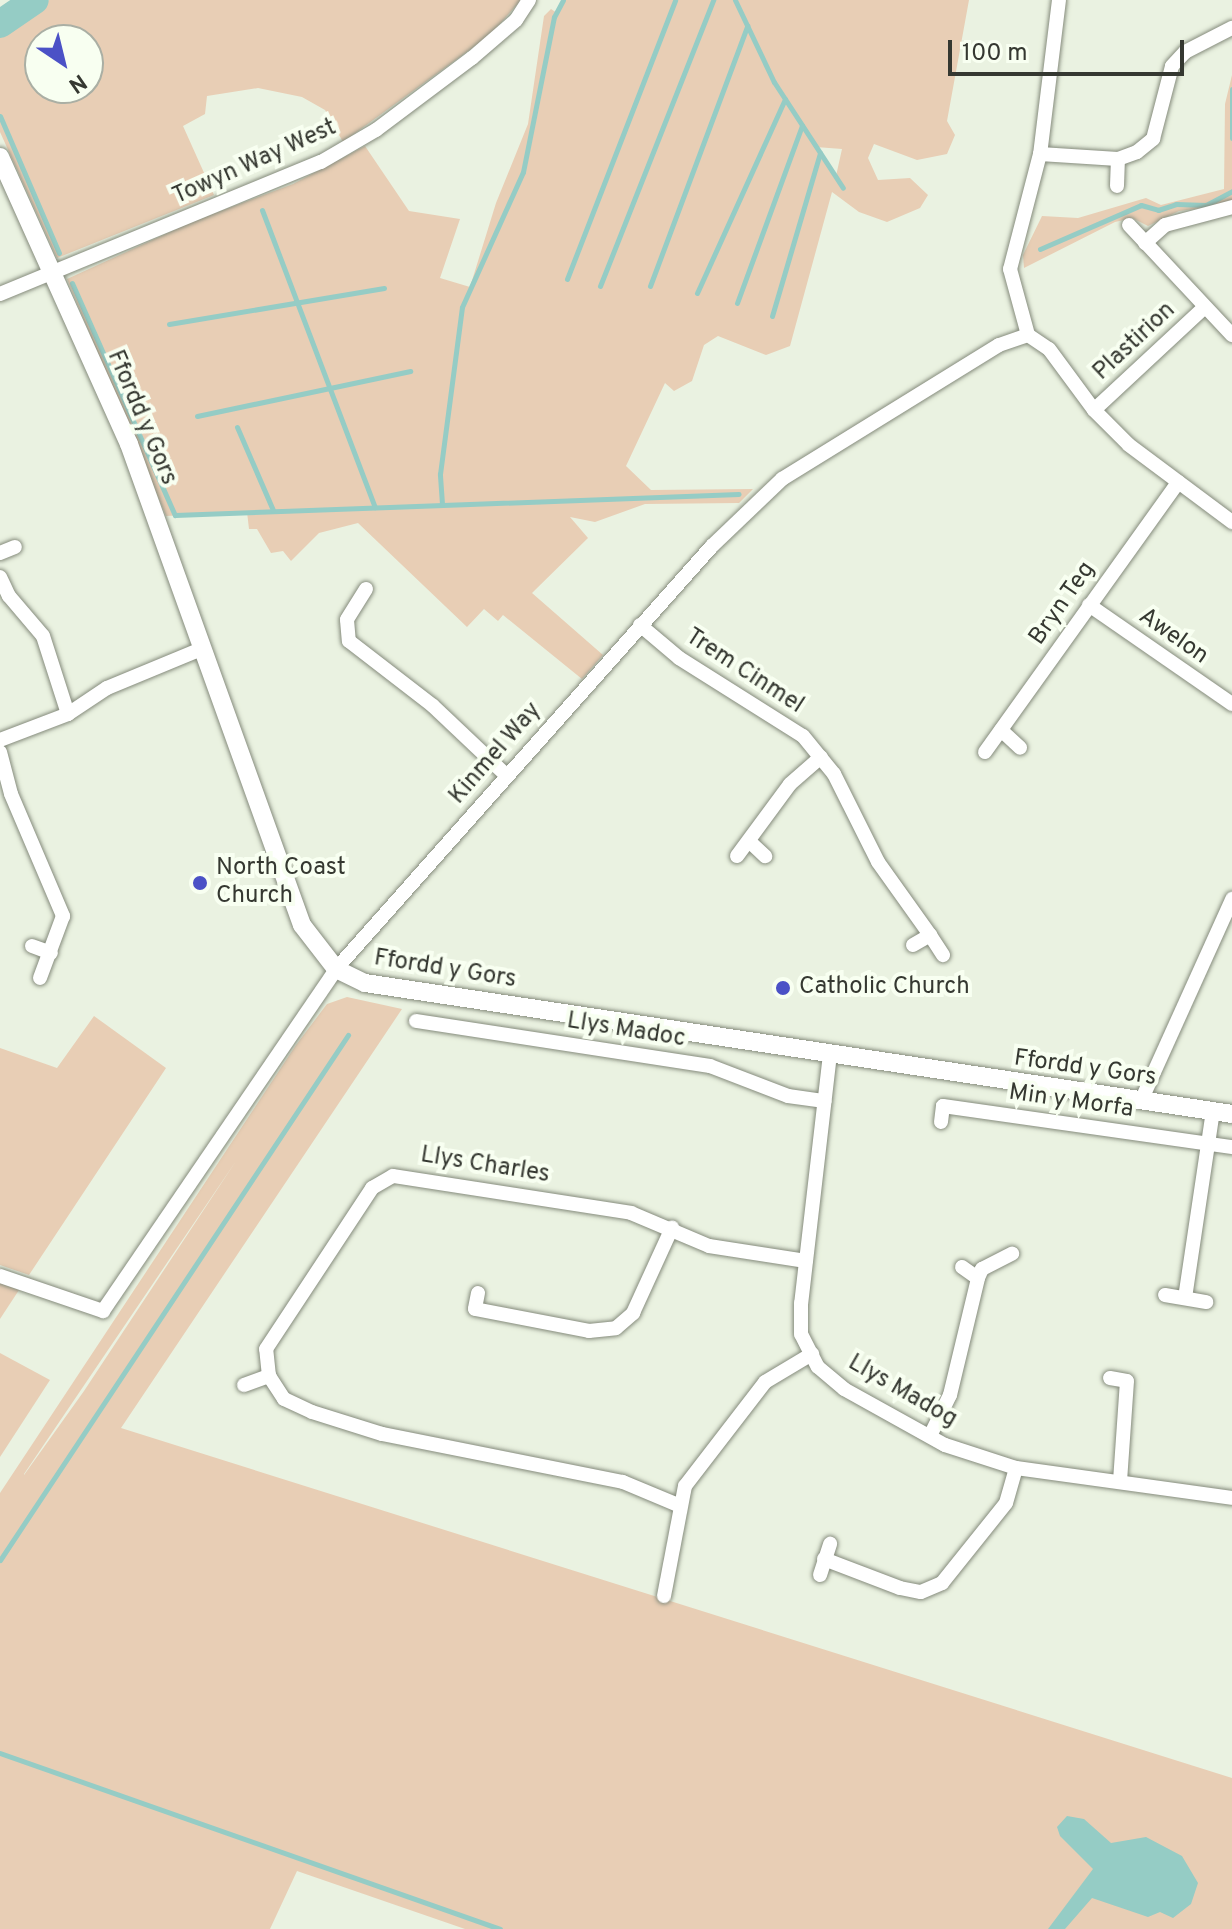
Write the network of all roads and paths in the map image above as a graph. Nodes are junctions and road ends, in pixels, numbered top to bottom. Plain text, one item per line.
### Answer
1 (529, 0) edge
2 (1059, 0) edge
3 (1232, 28) edge
4 (1040, 154) junction
5 (0, 157) edge
6 (1118, 159) junction
7 (1117, 186) dead end
8 (1232, 207) edge
9 (1129, 225) dead end
10 (1145, 243) junction
11 (51, 273) junction
12 (0, 294) edge
13 (1205, 307) junction
14 (1028, 335) junction
15 (1232, 335) edge
16 (1094, 410) junction
17 (1178, 482) junction
18 (1232, 522) edge
19 (0, 577) edge
20 (366, 589) dead end
21 (1089, 605) junction
22 (640, 625) junction
23 (201, 649) junction
24 (1232, 704) edge
25 (68, 714) junction
26 (1001, 730) junction
27 (0, 740) edge
28 (1020, 748) dead end
29 (0, 752) edge
30 (985, 752) dead end
31 (821, 757) junction
32 (507, 776) junction
33 (750, 842) junction
34 (737, 856) dead end
35 (765, 856) dead end
36 (1232, 899) edge
37 (930, 935) junction
38 (913, 945) dead end
39 (32, 946) dead end
40 (51, 953) junction
41 (943, 955) dead end
42 (336, 969) junction
43 (40, 978) dead end
44 (416, 1021) dead end
45 (830, 1054) junction
46 (825, 1101) junction
47 (1141, 1101) junction
48 (1213, 1111) junction
49 (1232, 1114) edge
50 (941, 1122) dead end
51 (1208, 1143) junction
52 (1232, 1147) edge
53 (672, 1228) junction
54 (1012, 1254) dead end
55 (806, 1261) junction
56 (962, 1267) dead end
57 (0, 1276) edge
58 (978, 1278) junction
59 (478, 1293) dead end
60 (1165, 1295) dead end
61 (1185, 1298) junction
62 (1206, 1302) dead end
63 (812, 1354) junction
64 (269, 1376) junction
65 (1110, 1378) dead end
66 (244, 1385) dead end
67 (930, 1436) junction
68 (1016, 1468) junction
69 (1120, 1482) junction
70 (1232, 1498) edge
71 (678, 1505) junction
72 (830, 1544) dead end
73 (824, 1559) junction
74 (820, 1575) dead end
75 (664, 1596) dead end

1 - 11 street, Towyn Way West
2 - 4 street
3 - 6 street
4 - 6 street
4 - 14 street
5 - 11 street, Ffordd y Gors
6 - 7 street
8 - 10 street
9 - 10 street, Plastirion
10 - 13 street, Plastirion
11 - 12 street, Towyn Way West
11 - 23 street, Ffordd y Gors
13 - 15 street, Plastirion
13 - 16 street, Plastirion
14 - 16 street
14 - 22 street, Kinmel Way
16 - 17 street
17 - 18 street
17 - 21 street, Bryn Teg
19 - 25 street
20 - 32 street
21 - 24 street, Awelon
21 - 26 street, Bryn Teg
22 - 31 street, Trem Cinmel
22 - 32 street, Kinmel Way
23 - 25 street
23 - 42 street, Ffordd y Gors
25 - 27 street
26 - 28 street
26 - 30 street, Bryn Teg
29 - 40 street
31 - 33 street
31 - 37 street, Trem Cinmel
32 - 42 street, Kinmel Way
33 - 34 street
33 - 35 street
36 - 47 street
37 - 38 street
37 - 41 street, Trem Cinmel
39 - 40 street
40 - 43 street
42 - 45 street, Ffordd y Gors
42 - 57 street, Kinmel Way
44 - 46 street, Llys Madoc
45 - 46 street, Llys Madog
45 - 47 street, Ffordd y Gors
46 - 55 street, Llys Madog
47 - 48 street, Ffordd y Gors
48 - 49 street, Ffordd y Gors
48 - 51 street
50 - 51 street, Min y Morfa
51 - 52 street, Min y Morfa
51 - 61 street
53 - 55 street, Llys Charles
53 - 59 street
53 - 64 street, Llys Charles
54 - 58 street
55 - 63 street, Llys Madog
56 - 58 street
58 - 67 street
60 - 61 street
61 - 62 street
63 - 67 street, Llys Madog
63 - 71 street
64 - 66 street
64 - 71 street
65 - 69 street
67 - 68 street, Llys Madog
68 - 69 street, Llys Madog
68 - 73 street
69 - 70 street, Llys Madog
71 - 75 street
72 - 73 street
73 - 74 street

